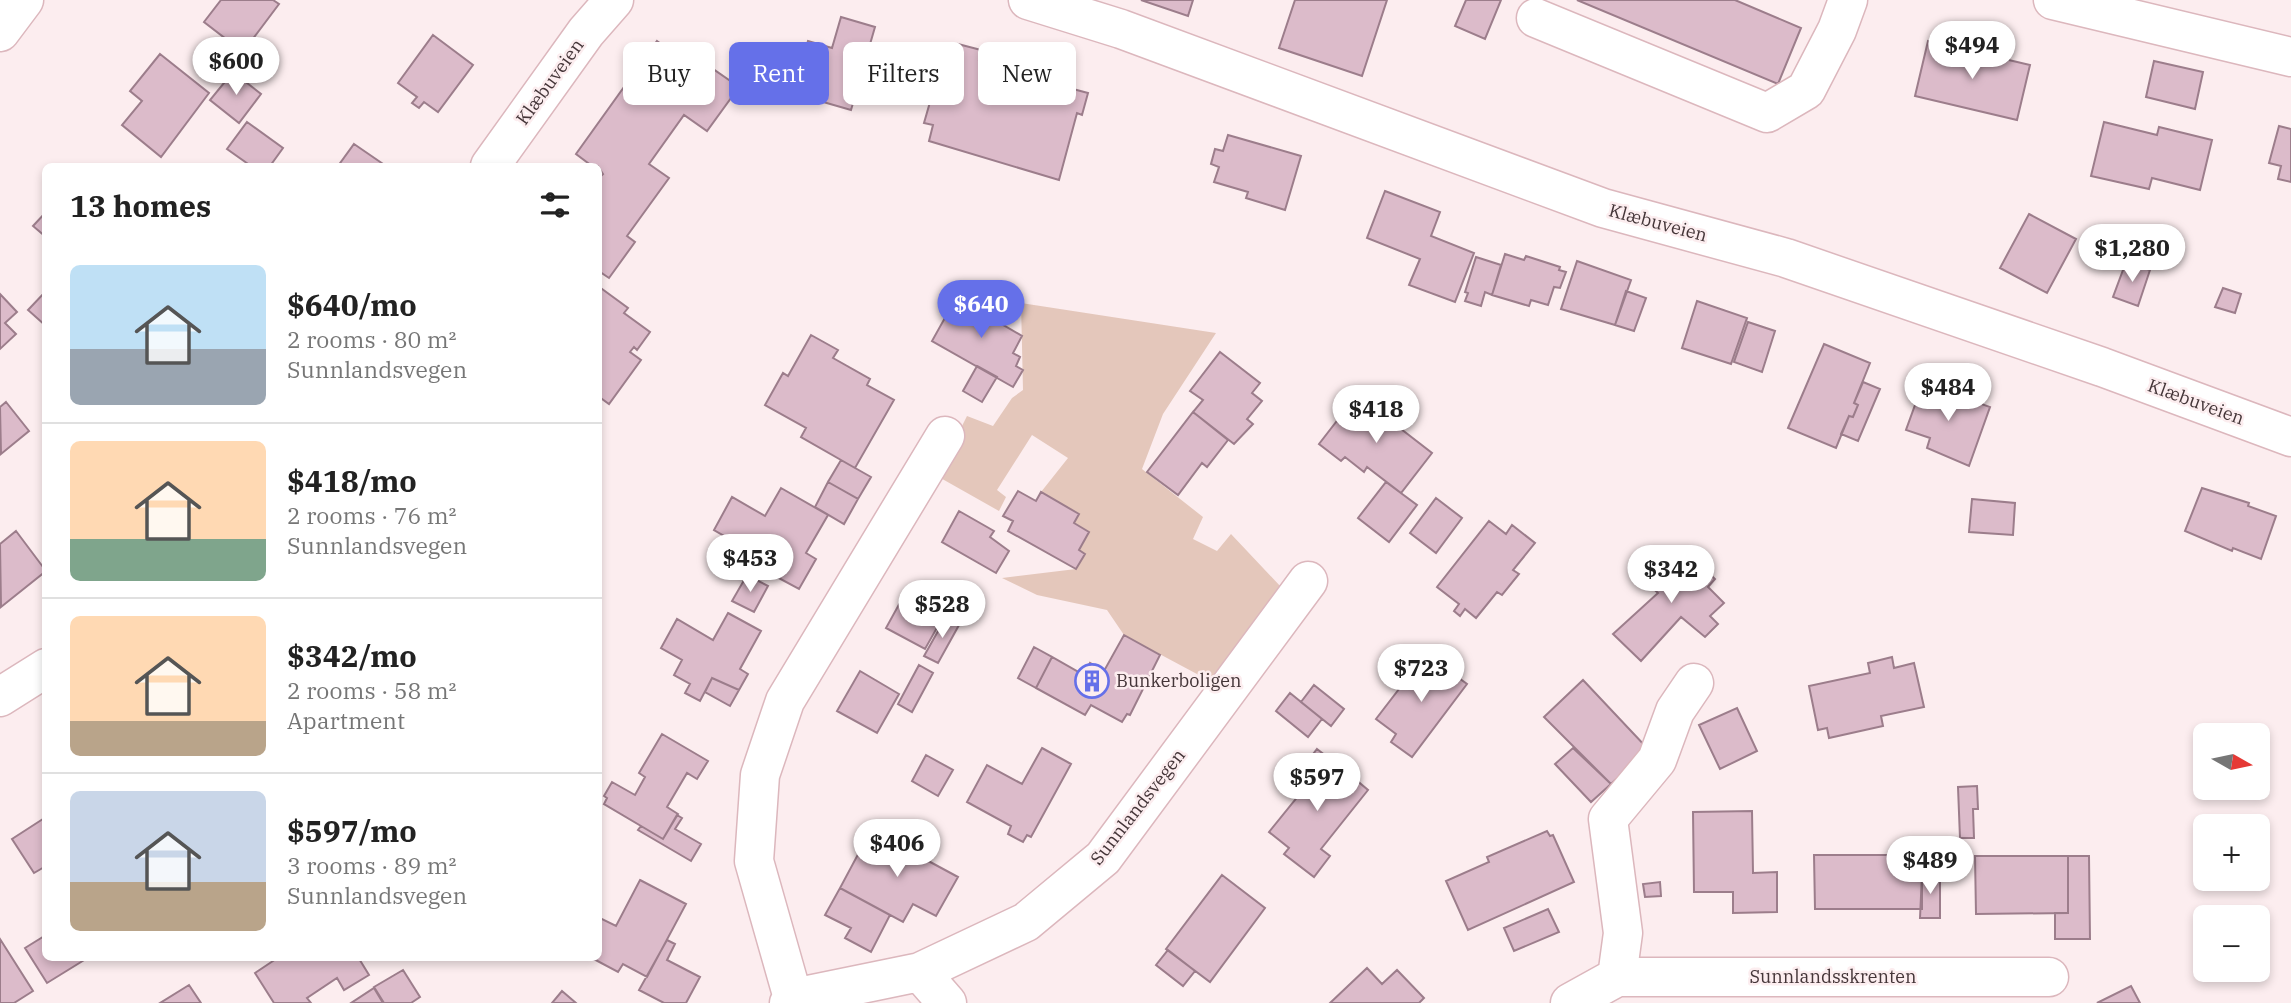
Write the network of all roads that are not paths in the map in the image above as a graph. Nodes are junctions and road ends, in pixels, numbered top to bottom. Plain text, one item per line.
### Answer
1 (24, 0) edge
2 (614, 0) edge
3 (1028, 0) edge
4 (1848, 0) edge
5 (2053, 0) edge
6 (1536, 18) dead end
7 (0, 32) edge
8 (2291, 57) edge
9 (491, 163) edge
10 (945, 436) dead end
11 (2291, 437) edge
12 (1308, 581) dead end
13 (42, 670) edge
14 (1694, 683) dead end
15 (0, 697) edge
16 (920, 972) junction
17 (1616, 977) junction
18 (2049, 977) dead end
19 (791, 1001) edge
20 (947, 1003) edge
21 (1570, 1003) edge

1 - 7 street
2 - 9 street, Klæbuveien
3 - 11 street, Klæbuveien
4 - 6 street
5 - 8 street
10 - 19 street, Sunnlandsvegen
12 - 16 street, Sunnlandsvegen
13 - 15 street
14 - 17 street
16 - 19 street, Sunnlandsvegen
16 - 20 street
17 - 18 street, Sunnlandsskrenten
17 - 21 street, Sunnlandsskrenten

